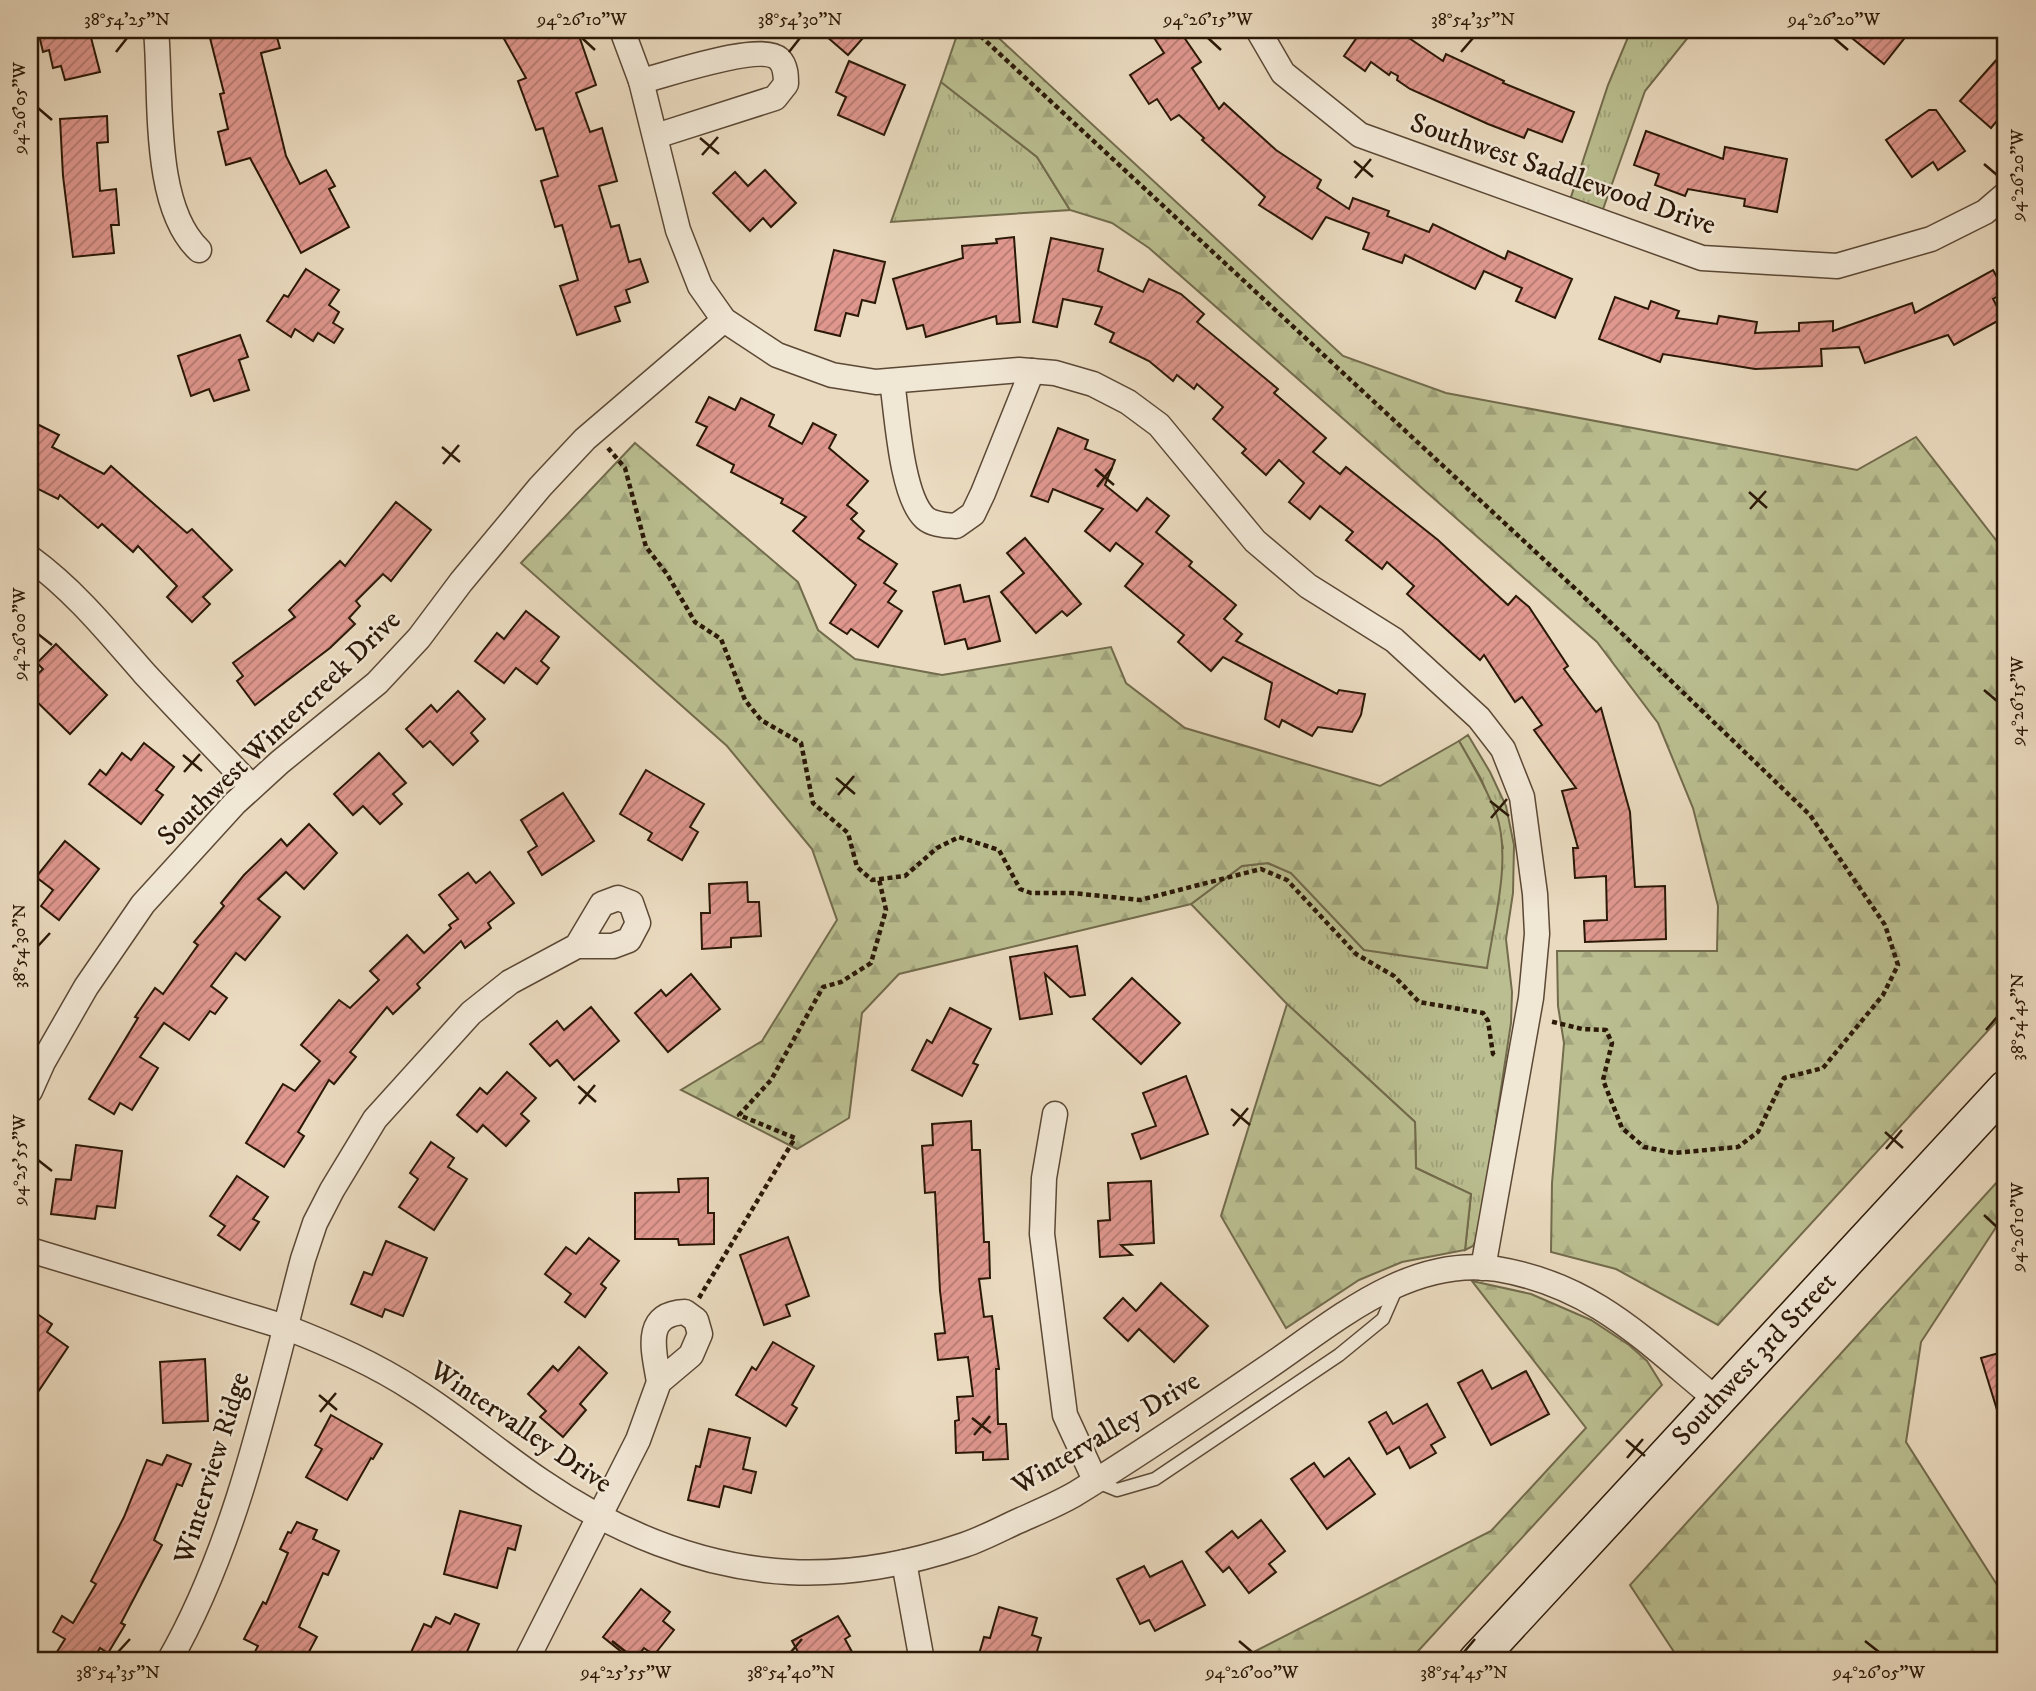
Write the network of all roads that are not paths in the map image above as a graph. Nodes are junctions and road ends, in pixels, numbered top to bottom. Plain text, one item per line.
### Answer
1 (156, 30) edge
2 (622, 30) edge
3 (1258, 30) edge
4 (641, 81) junction
5 (656, 136) junction
6 (2005, 200) edge
7 (199, 250) dead end
8 (724, 320) junction
9 (1032, 371) junction
10 (892, 381) junction
11 (30, 558) edge
12 (253, 787) junction
13 (577, 946) dead end
14 (2006, 1088) edge
15 (30, 1091) edge
16 (1055, 1114) dead end
17 (30, 1250) edge
18 (1483, 1268) junction
19 (285, 1327) junction
20 (659, 1382) junction
21 (1716, 1399) junction
22 (1095, 1480) junction
23 (599, 1516) junction
24 (904, 1562) junction
25 (169, 1661) edge
26 (526, 1661) edge
27 (922, 1661) edge
28 (1476, 1661) edge

1 - 7 street
2 - 4 street
3 - 6 street, Southwest Saddlewood Drive
4 - 5 street
4 - 5 street
5 - 8 street
8 - 10 street
8 - 12 street, Southwest Wintercreek Drive
9 - 10 street
9 - 10 street
9 - 18 street
11 - 12 street
12 - 15 street, Southwest Wintercreek Drive
13 - 19 street, Winterview Ridge
14 - 21 main road, Southwest 3rd Street
16 - 22 street
17 - 19 street, Wintervalley Drive
18 - 21 street, Wintervalley Drive
18 - 22 street, Wintervalley Drive
19 - 23 street, Wintervalley Drive
19 - 25 street, Winterview Ridge
20 - 20 street
20 - 23 street
21 - 28 main road, Southwest 3rd Street
22 - 24 street, Wintervalley Drive
23 - 24 street, Wintervalley Drive
23 - 26 street
24 - 27 street

